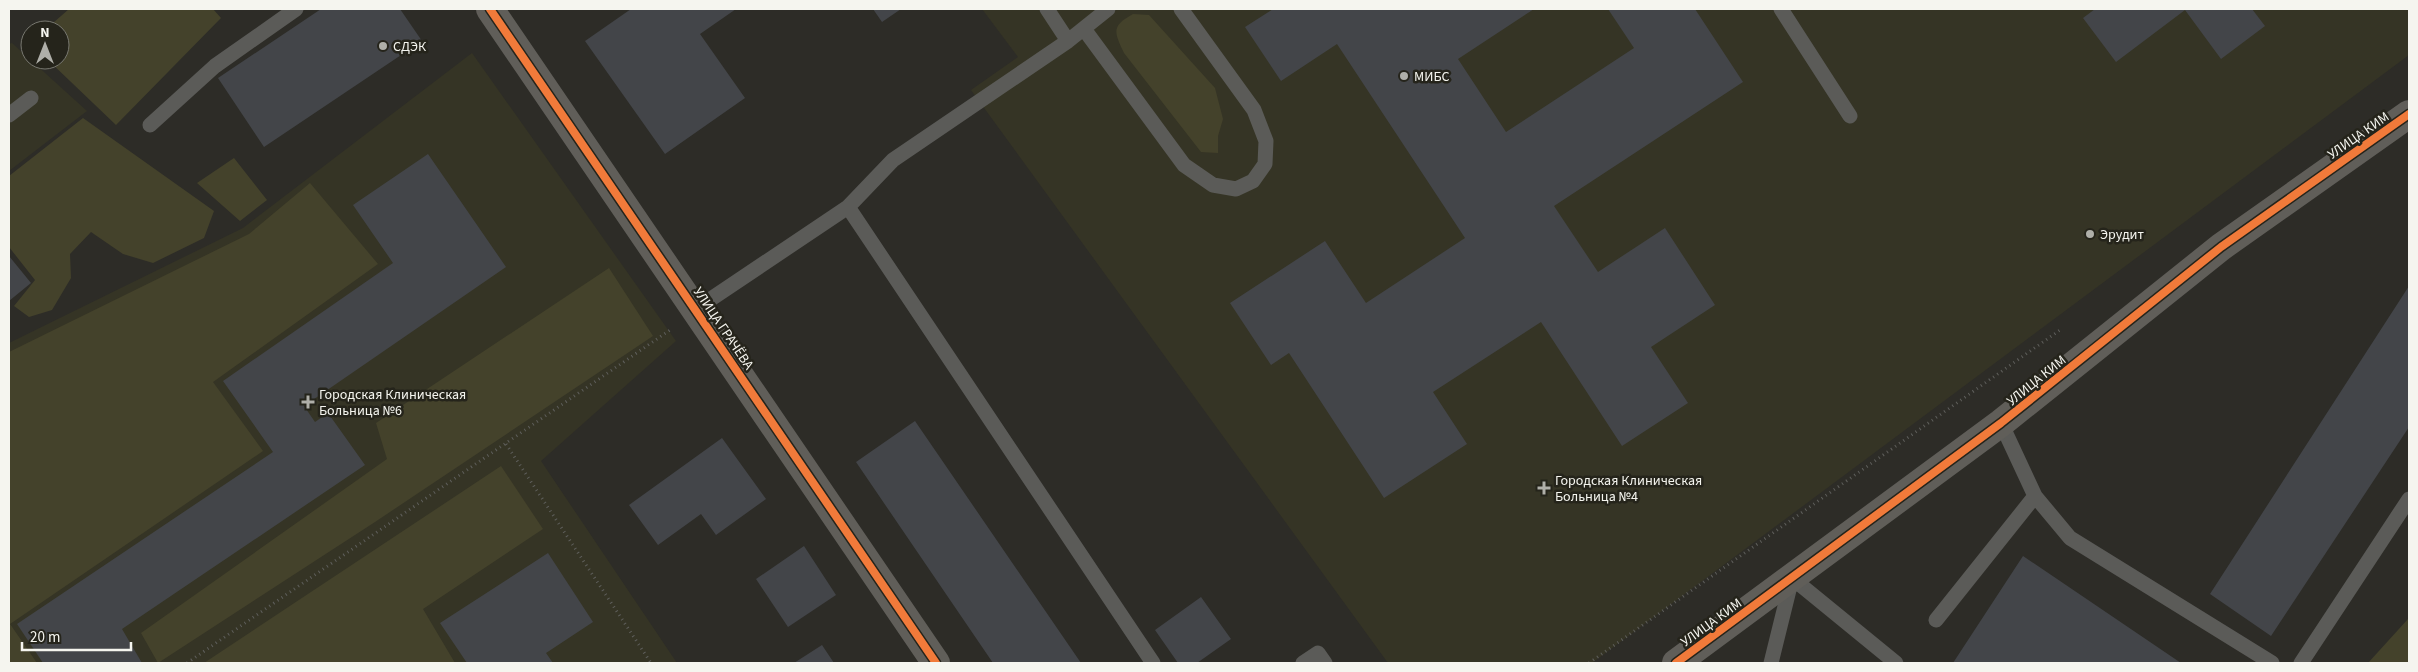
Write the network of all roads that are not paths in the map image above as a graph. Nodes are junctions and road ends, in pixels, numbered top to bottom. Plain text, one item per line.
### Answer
1 (296, 9) edge
2 (490, 9) edge
3 (1047, 9) edge
4 (1108, 9) edge
5 (1181, 9) edge
6 (1781, 9) edge
7 (1084, 29) junction
8 (1068, 42) junction
9 (31, 98) dead end
10 (2409, 114) edge
11 (9, 116) edge
12 (1850, 116) dead end
13 (150, 125) dead end
14 (848, 207) junction
15 (696, 309) junction
16 (2002, 423) junction
17 (2035, 496) junction
18 (2409, 500) edge
19 (1792, 578) junction
20 (1936, 620) dead end
21 (936, 663) edge
22 (1153, 663) edge
23 (1303, 663) edge
24 (1325, 663) edge
25 (1676, 663) edge
26 (1771, 663) edge
27 (1896, 663) edge
28 (2272, 663) edge
29 (2301, 663) edge

1 - 13 lane
2 - 15 street, УЛИЦА ГРАЧЁВА
3 - 8 lane
4 - 7 lane
5 - 7 lane
6 - 12 lane
7 - 8 lane
8 - 14 lane
9 - 11 lane
10 - 16 street, УЛИЦА КИМ
14 - 15 lane
14 - 22 lane
15 - 21 street, УЛИЦА ГРАЧЁВА
16 - 17 lane
16 - 19 street, УЛИЦА КИМ
17 - 20 lane
17 - 28 lane
18 - 29 lane
19 - 25 street, УЛИЦА КИМ
19 - 26 lane
19 - 27 lane
23 - 24 lane

